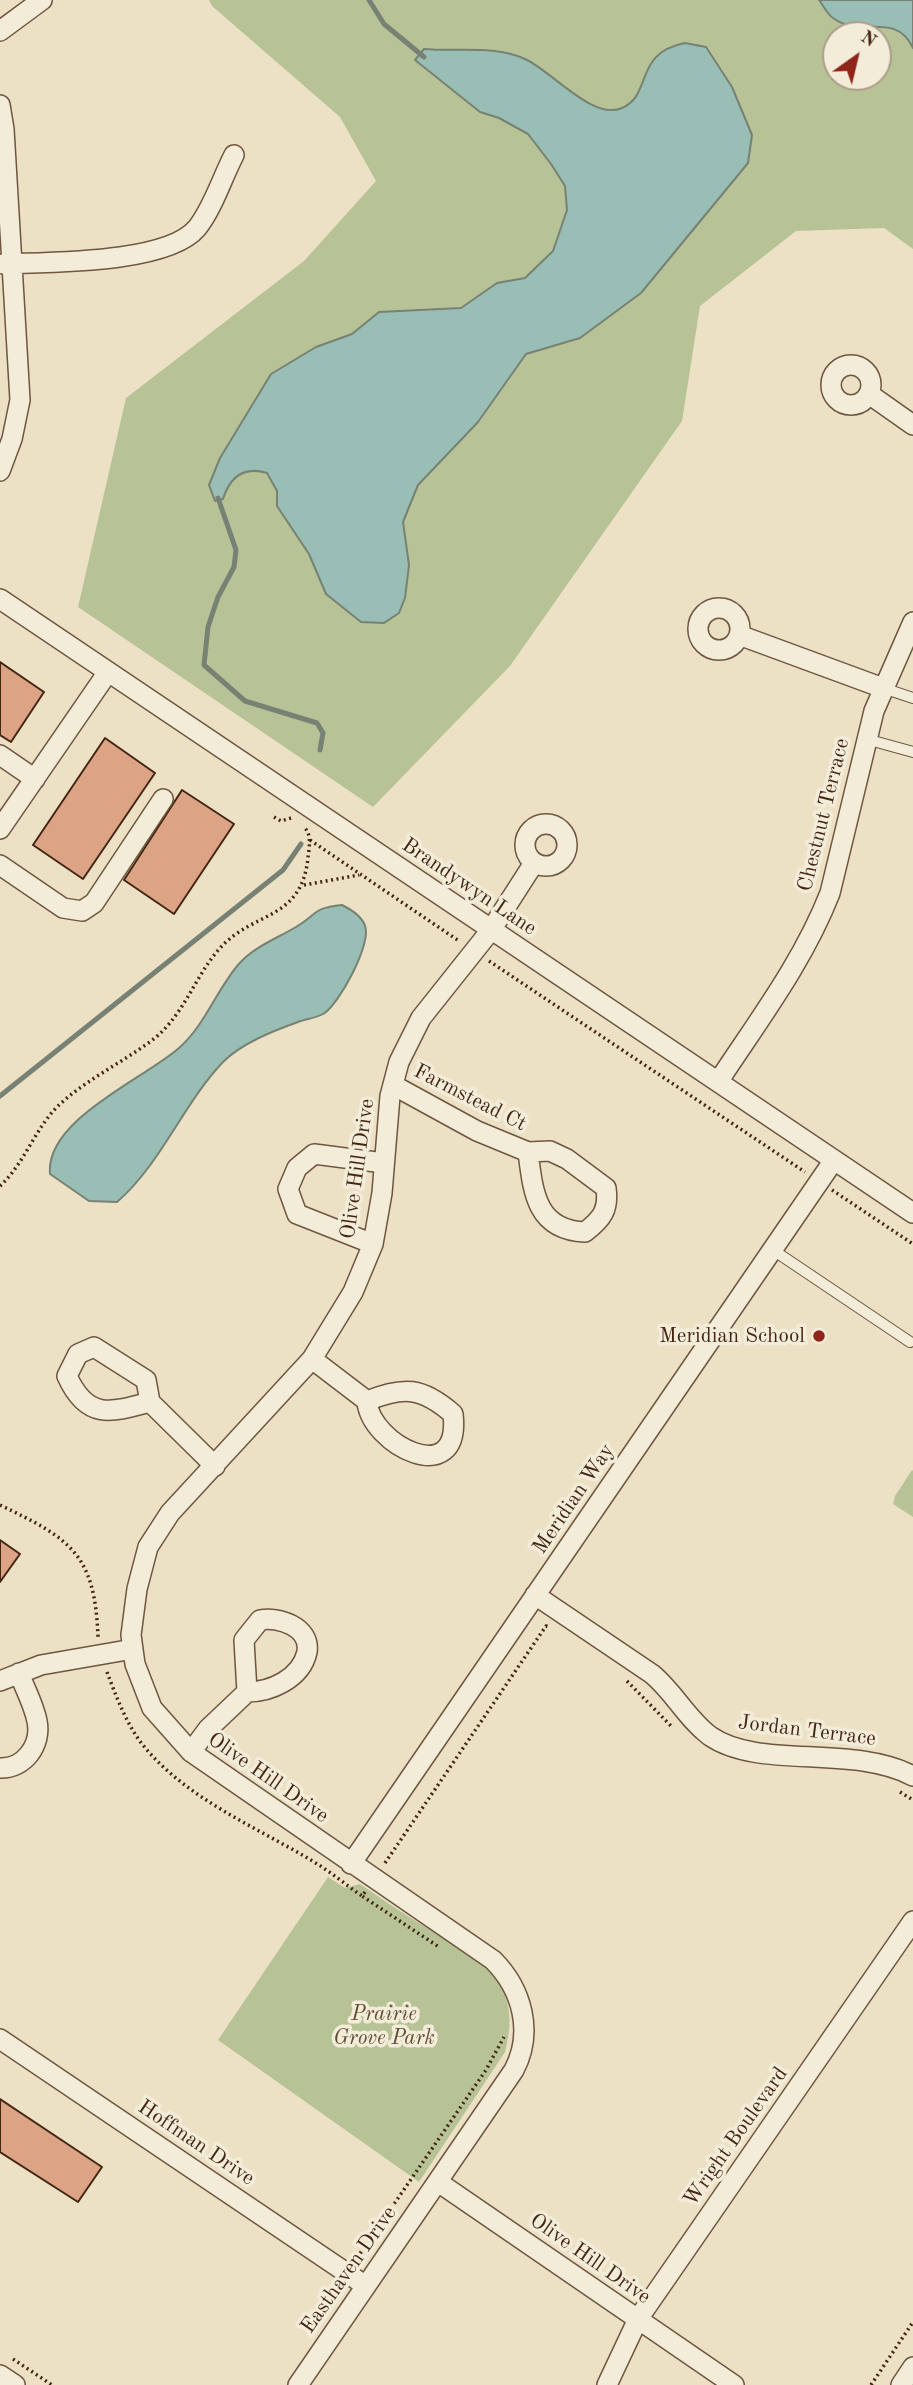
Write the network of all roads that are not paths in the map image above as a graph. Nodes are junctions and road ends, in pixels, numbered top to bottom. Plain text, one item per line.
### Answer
1 (42, 0) edge
2 (0, 31) edge
3 (0, 105) edge
4 (234, 155) dead end
5 (7, 264) edge
6 (869, 394) dead end
7 (913, 425) edge
8 (0, 471) edge
9 (0, 599) edge
10 (913, 622) edge
11 (739, 635) dead end
12 (108, 672) junction
13 (883, 688) junction
14 (913, 698) edge
15 (866, 739) junction
16 (913, 752) edge
17 (0, 755) edge
18 (35, 779) junction
19 (163, 799) dead end
20 (0, 829) edge
21 (534, 863) dead end
22 (0, 865) edge
23 (491, 930) junction
24 (718, 1082) junction
25 (393, 1085) junction
26 (528, 1152) junction
27 (834, 1160) junction
28 (384, 1163) junction
29 (913, 1213) edge
30 (373, 1244) junction
31 (772, 1250) junction
32 (910, 1342) dead end
33 (312, 1359) junction
34 (150, 1402) dead end
35 (367, 1402) junction
36 (215, 1466) junction
37 (535, 1595) junction
38 (133, 1649) junction
39 (19, 1674) junction
40 (0, 1681) edge
41 (247, 1692) dead end
42 (191, 1752) junction
43 (0, 1768) edge
44 (913, 1776) edge
45 (351, 1864) junction
46 (913, 1921) edge
47 (0, 2039) edge
48 (438, 2182) junction
49 (366, 2286) junction
50 (638, 2319) junction
51 (913, 2367) edge
52 (0, 2375) edge
53 (15, 2385) edge
54 (298, 2385) edge
55 (607, 2385) edge
56 (734, 2385) edge
57 (901, 2385) edge

1 - 2 street
3 - 5 street
4 - 5 street
5 - 8 street
6 - 7 street
9 - 12 street, Brandywyn Lane
10 - 13 street, Chestnut Terrace
11 - 13 street
12 - 18 street
12 - 23 street, Brandywyn Lane
13 - 14 lane
13 - 15 street, Chestnut Terrace
15 - 16 lane
15 - 24 street, Chestnut Terrace
17 - 18 street
18 - 20 street
19 - 22 street
21 - 23 street, Olive Hill Drive
23 - 24 street, Brandywyn Lane
23 - 25 street, Olive Hill Drive
24 - 27 street, Brandywyn Lane
25 - 26 street, Farmstead Ct
25 - 28 street, Olive Hill Drive
26 - 26 street, Farmstead Ct
27 - 29 street, Brandywyn Lane
27 - 31 street, Meridian Way
28 - 30 street, Olive Hill Drive
28 - 30 street
30 - 33 street, Olive Hill Drive
31 - 32 lane
31 - 37 street, Meridian Way
33 - 35 street
33 - 36 street, Olive Hill Drive
34 - 36 street
35 - 35 street
36 - 38 street, Olive Hill Drive
37 - 44 street, Jordan Terrace
37 - 45 street, Meridian Way
38 - 39 street
38 - 42 street, Olive Hill Drive
39 - 40 street
39 - 43 street
41 - 42 street
42 - 45 street, Olive Hill Drive
45 - 48 street, Olive Hill Drive
46 - 50 street, Wright Boulevard
47 - 49 street, Hoffman Drive
48 - 49 street, Easthaven Drive
48 - 50 street, Olive Hill Drive
49 - 54 street, Easthaven Drive
50 - 55 street, Wright Boulevard
50 - 56 street, Olive Hill Drive
51 - 57 street
52 - 53 street

